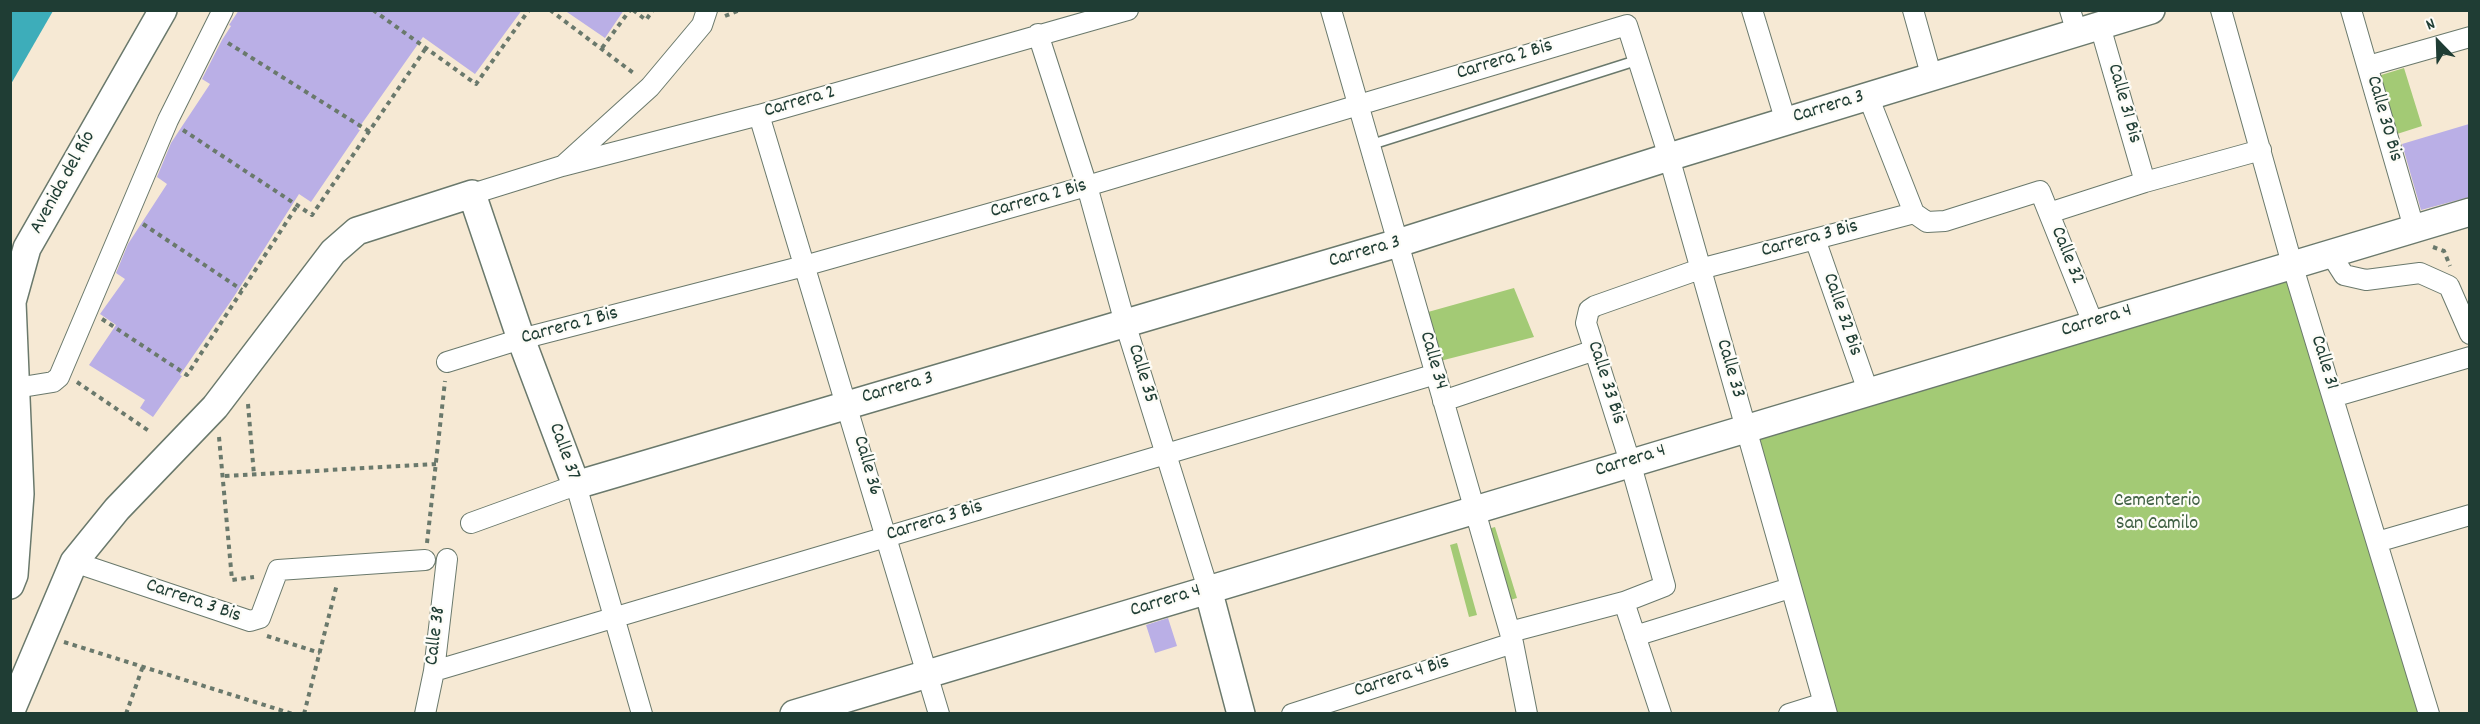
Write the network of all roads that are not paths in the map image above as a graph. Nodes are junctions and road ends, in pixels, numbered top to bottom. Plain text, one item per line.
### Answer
1 (163, 10) edge
2 (223, 10) edge
3 (707, 10) edge
4 (1128, 10) edge
5 (1331, 10) edge
6 (1752, 10) edge
7 (1913, 10) edge
8 (2151, 10) edge
9 (2221, 10) edge
10 (2351, 10) edge
11 (2082, 23) edge
12 (1627, 25) joint
13 (1038, 34) junction
14 (2469, 37) edge
15 (1638, 60) junction
16 (2368, 66) junction
17 (1932, 78) junction
18 (1868, 96) junction
19 (1359, 105) junction
20 (759, 115) junction
21 (1786, 122) junction
22 (1370, 145) junction
23 (2261, 150) junction
24 (1669, 157) junction
25 (562, 166) junction
26 (2145, 182) junction
27 (1087, 186) junction
28 (472, 194) junction
29 (2469, 212) edge
30 (1914, 213) junction
31 (2049, 213) junction
32 (2426, 224) junction
33 (1815, 239) junction
34 (1398, 243) junction
35 (2330, 253) junction
36 (2292, 264) junction
37 (804, 266) junction
38 (1700, 269) junction
39 (1587, 314) joint
40 (1125, 323) junction
41 (2093, 323) junction
42 (2469, 334) edge
43 (521, 339) junction
44 (1595, 350) junction
45 (2469, 357) edge
46 (447, 362) road end
47 (1436, 374) junction
48 (16, 388) junction
49 (1868, 391) junction
50 (2333, 397) junction
51 (1443, 401) junction
52 (848, 404) junction
53 (1746, 427) junction
54 (1166, 454) junction
55 (1630, 462) junction
56 (576, 485) junction
57 (1474, 509) junction
58 (2469, 515) edge
59 (471, 523) dead end
60 (886, 537) junction
61 (2377, 542) junction
62 (447, 558) dead end
63 (425, 560) road end
64 (74, 562) junction
65 (12, 567) edge
66 (1790, 588) junction
67 (1208, 589) junction
68 (1624, 602) junction
69 (614, 618) junction
70 (1635, 636) junction
71 (1511, 637) junction
72 (434, 671) junction
73 (927, 674) junction
74 (1826, 708) edge
75 (10, 713) edge
76 (425, 714) edge
77 (642, 714) edge
78 (794, 714) edge
79 (939, 714) edge
80 (1241, 714) edge
81 (1292, 714) edge
82 (1527, 714) edge
83 (1661, 714) edge
84 (1789, 714) edge
85 (2429, 714) edge

1 - 48 street, Avenida del Río
2 - 48 street
3 - 25 street
4 - 13 street, Carrera 2
5 - 19 street, Calle 34
6 - 21 street
7 - 17 street
8 - 11 street, Carrera 3
9 - 23 street, Calle 31
10 - 16 street, Calle 30 Bis
11 - 17 street, Carrera 3
11 - 26 street, Calle 31 Bis
12 - 15 street, Calle 33
12 - 19 street, Carrera 2 Bis
13 - 20 street, Carrera 2
13 - 27 street, Calle 35
14 - 16 street
15 - 22 lane
15 - 24 street, Calle 33
16 - 32 street, Calle 30 Bis
17 - 18 street, Carrera 3
18 - 21 street, Carrera 3
18 - 30 street
19 - 22 street, Calle 34
19 - 27 street, Carrera 2 Bis
20 - 25 street, Carrera 2
20 - 37 street, Calle 36
21 - 24 street, Carrera 3
22 - 34 street, Calle 34
23 - 26 street
23 - 36 street, Calle 31
24 - 34 street, Carrera 3
24 - 38 street, Calle 33
25 - 28 street, Carrera 2
26 - 31 street
27 - 37 street, Carrera 2 Bis
27 - 40 street, Calle 35
28 - 43 street, Calle 37
28 - 64 street
29 - 32 street, Carrera 4
30 - 31 street, Calle 32
30 - 33 street, Carrera 3 Bis
31 - 41 street, Calle 32
32 - 35 street, Carrera 4
33 - 38 street, Carrera 3 Bis
33 - 49 street, Calle 32 Bis
34 - 40 street, Carrera 3
34 - 47 street, Calle 34
35 - 36 street, Carrera 4
35 - 42 street
36 - 41 street, Carrera 4
36 - 50 street, Calle 31
37 - 43 street, Carrera 2 Bis
37 - 52 street, Calle 36
38 - 39 street, Carrera 3 Bis
38 - 53 street, Calle 33
39 - 44 street, Calle 33 Bis
40 - 52 street, Carrera 3
40 - 54 street, Calle 35
41 - 49 street, Carrera 4
43 - 46 street, Carrera 2 Bis
43 - 56 street, Calle 37
44 - 51 street
44 - 55 street, Calle 33 Bis
45 - 50 street
47 - 51 street, Calle 34
47 - 54 street, Carrera 3 Bis
48 - 65 street, Avenida del Río
49 - 53 street, Carrera 4
50 - 61 street, Calle 31
51 - 57 street, Calle 34
52 - 56 street, Carrera 3
52 - 60 street, Calle 36
53 - 55 street, Carrera 4
53 - 66 street, Calle 33
54 - 60 street, Carrera 3 Bis
54 - 67 street, Calle 35
55 - 57 street, Carrera 4
55 - 68 street, Calle 33 Bis
56 - 59 street
56 - 69 street, Calle 37
57 - 67 street, Carrera 4
57 - 71 street, Calle 34
58 - 61 street
60 - 69 street, Carrera 3 Bis
60 - 73 street, Calle 36
61 - 85 street, Calle 31
62 - 72 street, Calle 38
63 - 64 street, Carrera 3 Bis
64 - 75 street
66 - 70 street
66 - 74 street, Calle 33
67 - 73 street, Carrera 4
67 - 80 street, Calle 35
68 - 70 street
68 - 71 street
69 - 72 street, Carrera 3 Bis
69 - 77 street, Calle 37
70 - 83 street
71 - 81 street, Carrera 4 Bis
71 - 82 street, Calle 34
72 - 76 street, Calle 38
73 - 78 street, Carrera 4
73 - 79 street, Calle 36
74 - 84 street

